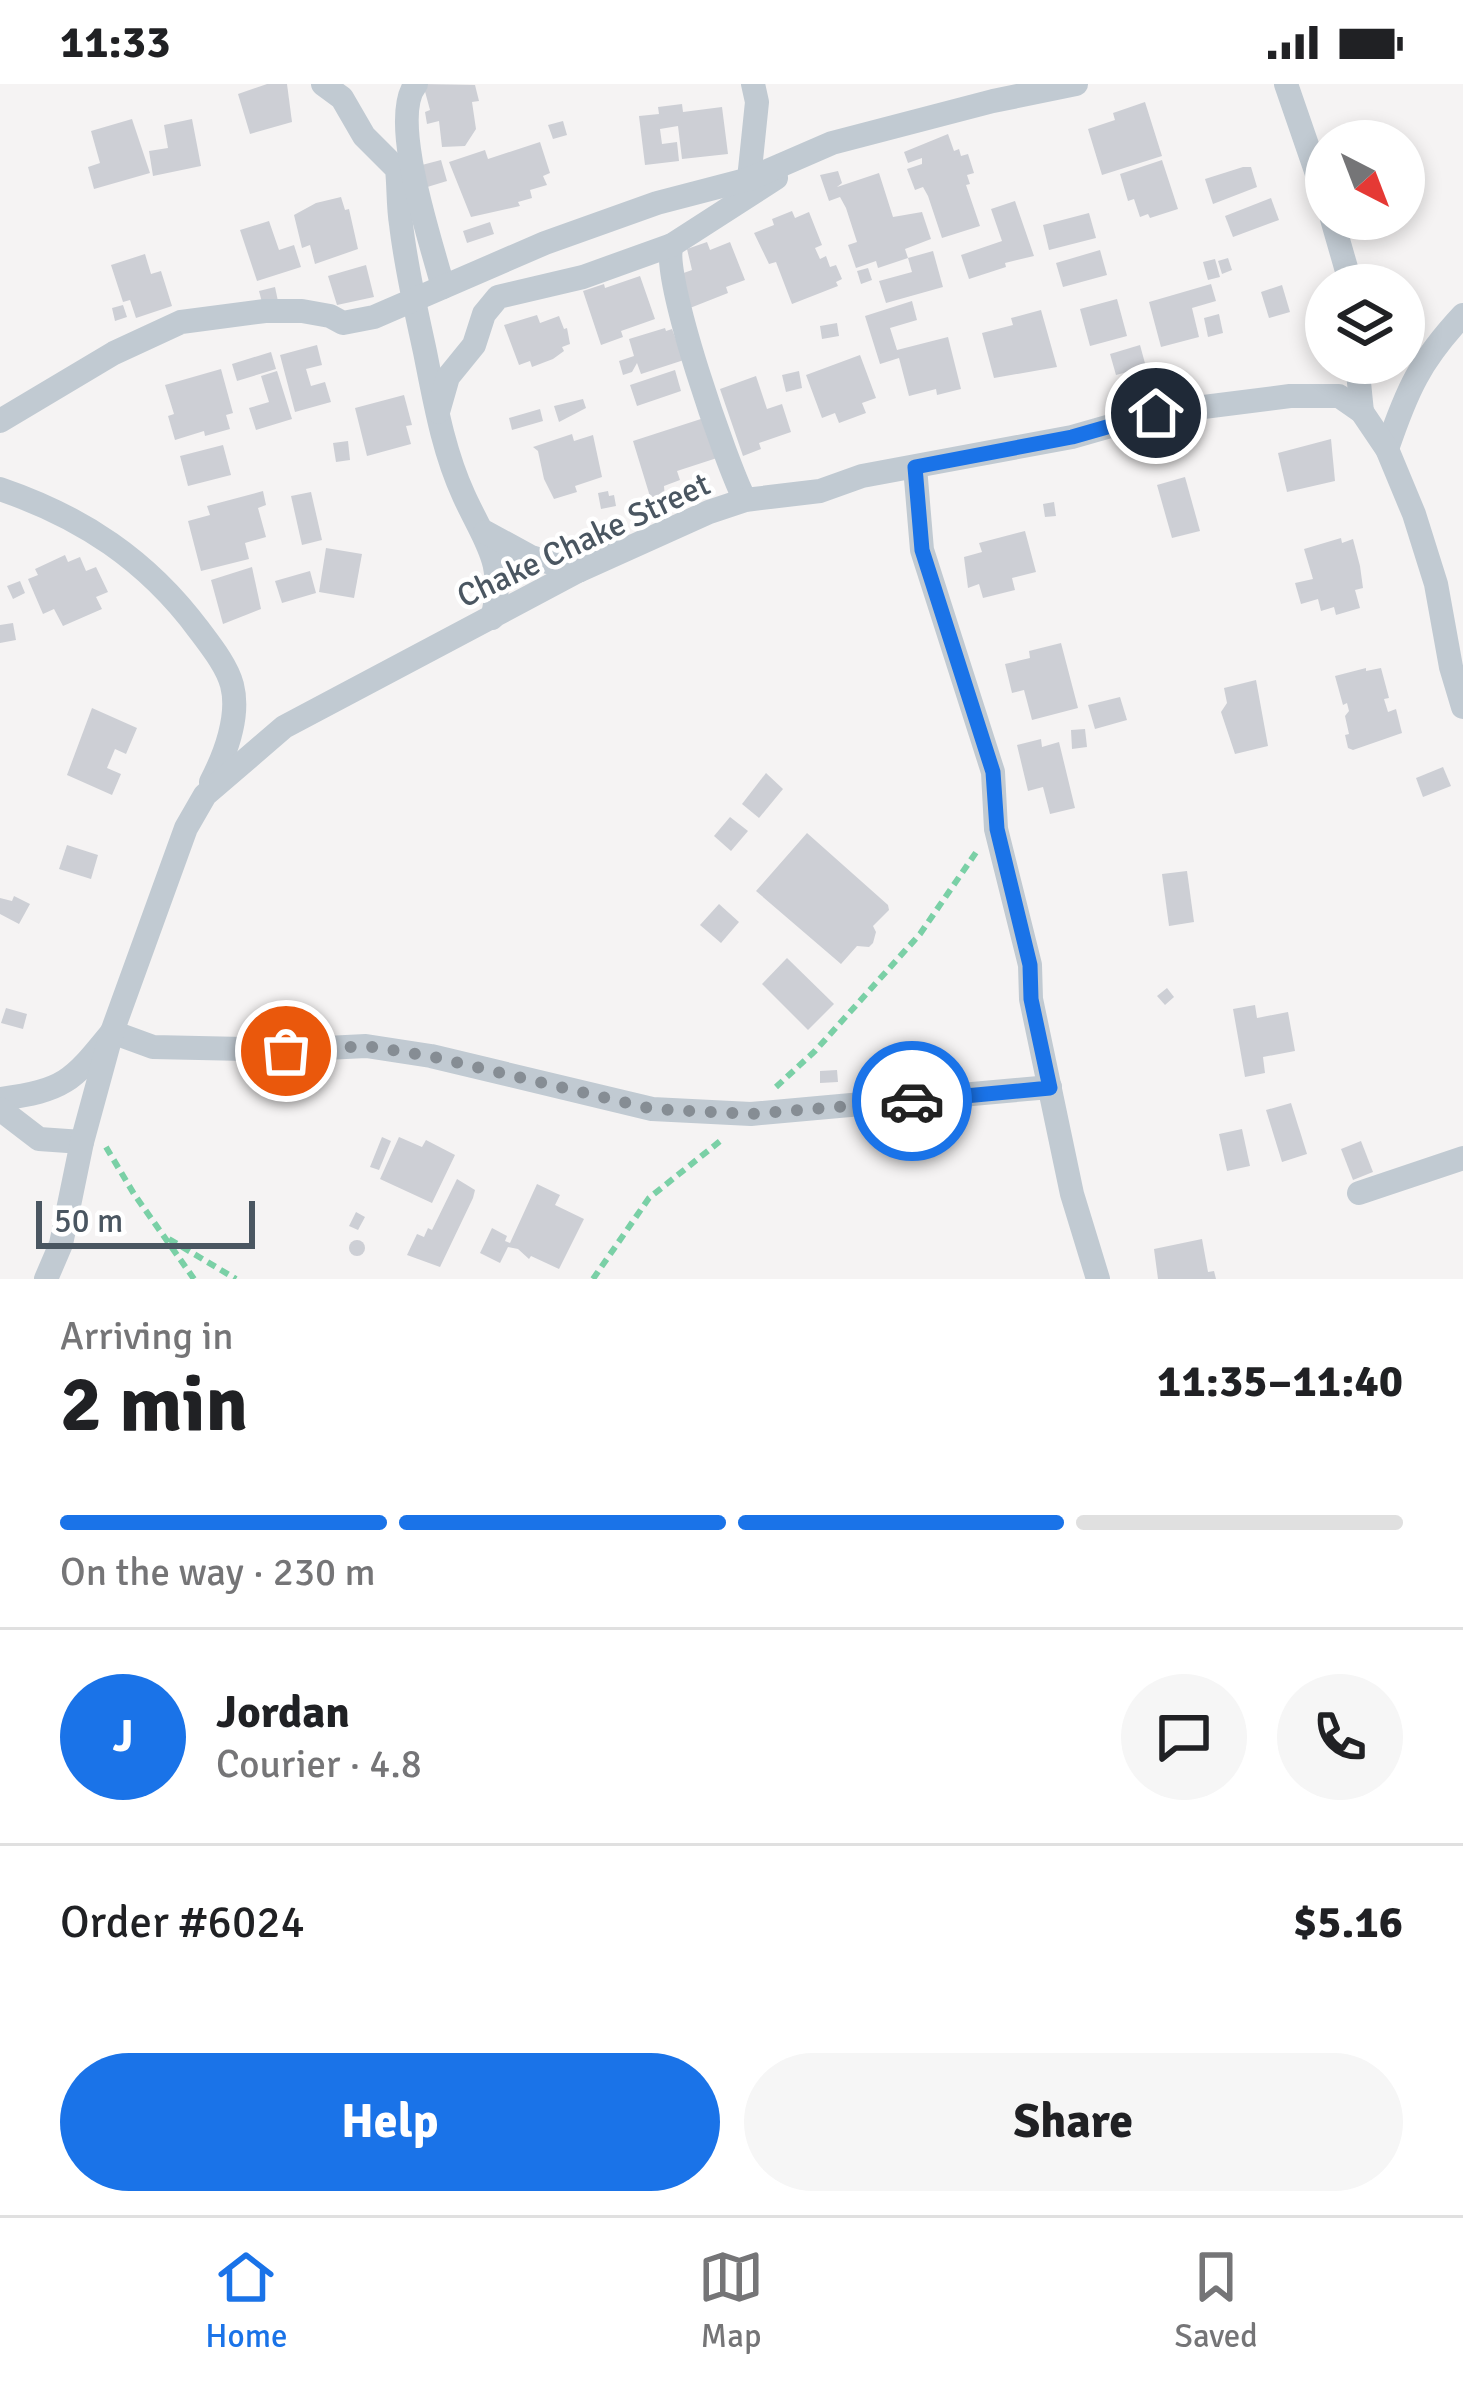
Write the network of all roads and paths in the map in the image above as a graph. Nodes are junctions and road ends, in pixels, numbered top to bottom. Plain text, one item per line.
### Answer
1 (323, 84) edge
2 (416, 84) edge
3 (753, 84) edge
4 (1076, 84) edge
5 (1286, 84) edge
6 (1305, 139) edge
7 (810, 152) junction
8 (394, 163) junction
9 (749, 179) junction
10 (414, 181) junction
11 (672, 245) junction
12 (443, 287) junction
13 (412, 301) junction
14 (1463, 315) edge
15 (1359, 384) edge
16 (1362, 412) junction
17 (437, 420) junction
18 (0, 421) edge
19 (1387, 449) junction
20 (915, 467) junction
21 (0, 489) edge
22 (745, 500) junction
23 (484, 532) junction
24 (578, 571) junction
25 (492, 618) junction
26 (1457, 664) edge
27 (1463, 706) edge
28 (205, 795) junction
29 (997, 829) junction
30 (112, 1032) junction
31 (1050, 1088) junction
32 (0, 1099) edge
33 (0, 1109) edge
34 (751, 1114) junction
35 (86, 1129) junction
36 (1463, 1158) edge
37 (1359, 1193) dead end
38 (166, 1238) junction
39 (46, 1279) edge
40 (194, 1279) edge
41 (236, 1279) edge
42 (593, 1279) edge
43 (1098, 1279) edge

1 - 8 street
2 - 10 street
3 - 9 street
4 - 7 street
5 - 6 street
7 - 9 street
7 - 11 street
8 - 10 street
8 - 13 street
9 - 12 street
10 - 12 street
11 - 17 street
11 - 22 street
12 - 13 street
13 - 17 street
13 - 18 street
14 - 19 street
15 - 16 street
16 - 19 street
16 - 20 street, Chake Chake Street
17 - 23 street
19 - 26 street
20 - 22 street, Chake Chake Street
20 - 29 street
21 - 28 street
22 - 24 street, Chake Chake Street
23 - 24 street
23 - 25 street
24 - 25 street, Chake Chake Street
25 - 28 street, Chake Chake Street
26 - 27 street
28 - 30 street, Chake Chake Street
29 - 31 street
29 - 34 path
30 - 32 street
30 - 34 street
30 - 35 street, Chake Chake Street
31 - 34 street
31 - 43 street
33 - 35 street
34 - 42 path
35 - 38 path
35 - 39 street, Chake Chake Street
36 - 37 street
38 - 40 path
38 - 41 path

